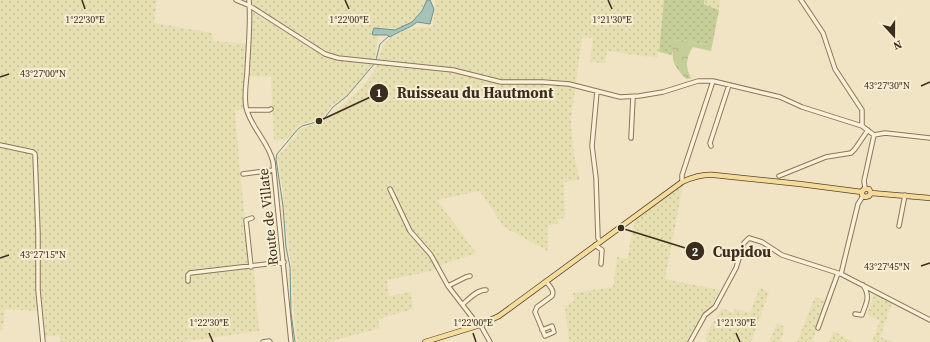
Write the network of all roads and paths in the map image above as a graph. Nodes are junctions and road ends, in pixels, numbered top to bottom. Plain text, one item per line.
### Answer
1 (236, 0) edge
2 (250, 0) edge
3 (801, 0) edge
4 (250, 6) junction
5 (713, 81) junction
6 (729, 85) junction
7 (597, 91) junction
8 (633, 97) junction
9 (271, 109) dead end
10 (247, 110) junction
11 (862, 126) junction
12 (868, 130) junction
13 (874, 135) junction
14 (631, 138) dead end
15 (930, 138) edge
16 (0, 145) edge
17 (711, 146) dead end
18 (274, 170) junction
19 (243, 174) dead end
20 (779, 176) dead end
21 (682, 182) junction
22 (390, 189) dead end
23 (863, 192) junction
24 (871, 192) junction
25 (905, 195) junction
26 (930, 198) edge
27 (252, 218) dead end
28 (898, 226) dead end
29 (600, 241) junction
30 (595, 245) junction
31 (284, 262) junction
32 (601, 264) dead end
33 (251, 267) junction
34 (840, 273) junction
35 (470, 276) dead end
36 (188, 281) dead end
37 (546, 281) junction
38 (862, 285) junction
39 (448, 286) junction
40 (486, 290) dead end
41 (463, 304) junction
42 (855, 314) dead end
43 (930, 320) edge
44 (480, 325) junction
45 (818, 328) dead end
46 (542, 330) dead end
47 (43, 342) edge
48 (263, 342) edge
49 (270, 342) edge
50 (291, 342) edge
51 (425, 342) edge
52 (490, 342) edge
53 (690, 342) edge

1 - 4 street
2 - 4 street, Route de Villate
3 - 11 street
4 - 7 street
4 - 10 street, Route de Villate
5 - 6 street
5 - 8 street
5 - 21 street
6 - 11 street
6 - 17 street
7 - 8 street
7 - 29 street
8 - 14 street
9 - 10 street
10 - 18 street, Route de Villate
11 - 12 street
12 - 13 street
12 - 20 street
13 - 15 street
13 - 23 street
16 - 47 street
18 - 19 street
18 - 31 street, Route de Villate
21 - 23 main road
21 - 29 main road
22 - 39 street
23 - 24 main road
23 - 24 main road
23 - 34 street
24 - 25 main road
25 - 26 main road
25 - 28 street
27 - 33 street
29 - 30 main road
30 - 32 street
30 - 37 main road
31 - 33 street
31 - 50 street, Route de Villate
33 - 36 street
34 - 38 street
34 - 45 street
34 - 53 street
35 - 39 street
37 - 44 main road
37 - 46 street
38 - 42 street
38 - 43 street
39 - 41 street
40 - 41 street
41 - 44 street
44 - 51 main road
44 - 52 street
48 - 49 street

